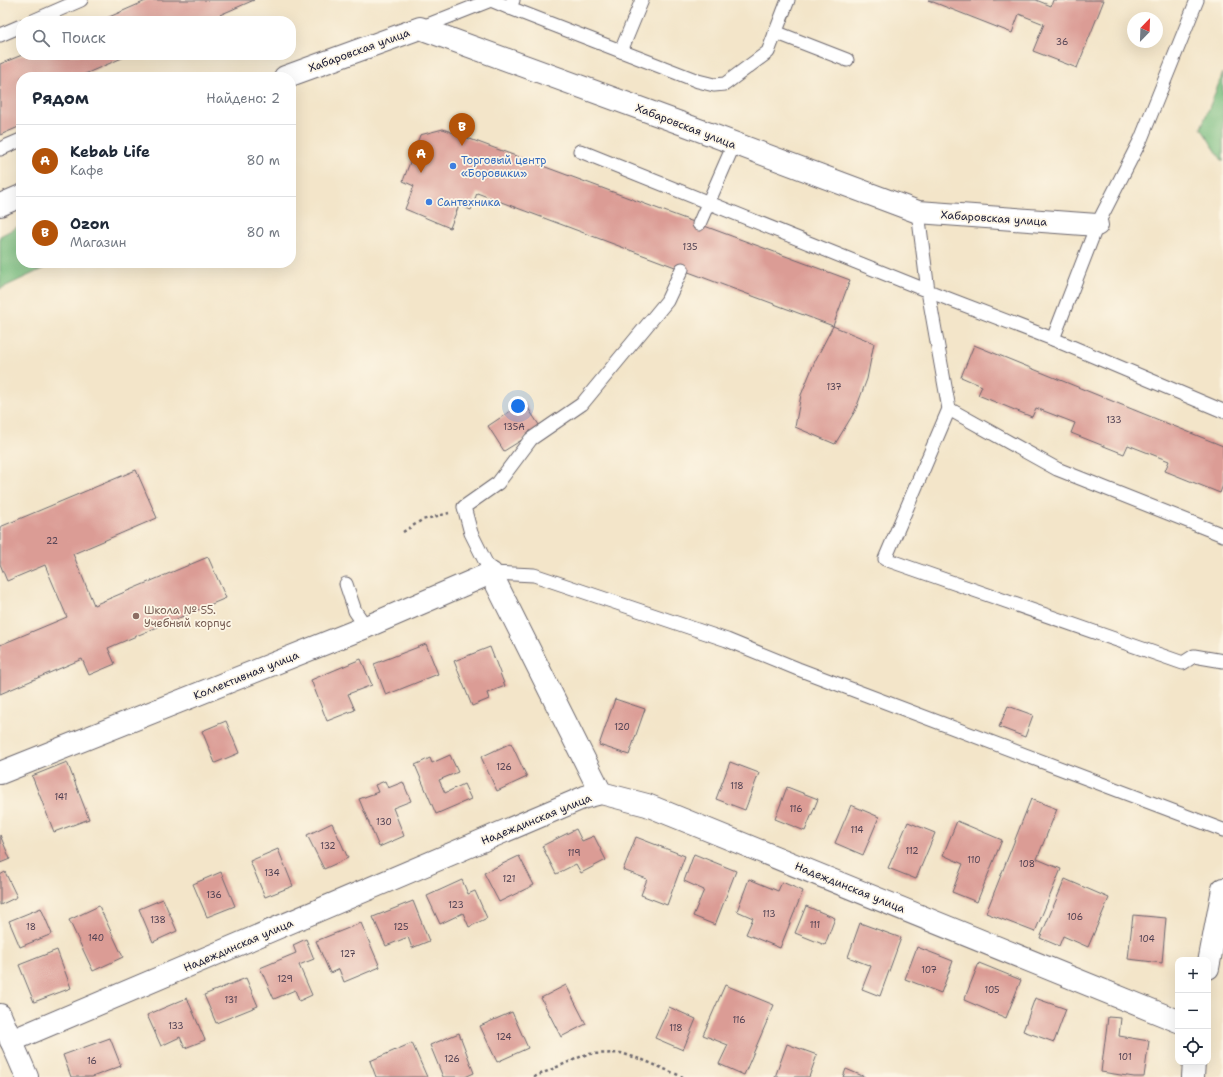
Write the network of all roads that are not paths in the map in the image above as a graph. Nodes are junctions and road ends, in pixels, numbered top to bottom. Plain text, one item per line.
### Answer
1 (81, 0) edge
2 (642, 0) edge
3 (788, 0) edge
4 (1197, 0) edge
5 (512, 4) edge
6 (44, 16) edge
7 (16, 28) edge
8 (420, 28) junction
9 (775, 32) junction
10 (0, 35) edge
11 (621, 51) junction
12 (847, 60) dead end
13 (296, 73) edge
14 (16, 142) edge
15 (734, 144) junction
16 (0, 149) edge
17 (580, 151) dead end
18 (16, 198) edge
19 (709, 203) junction
20 (0, 205) edge
21 (918, 212) junction
22 (699, 224) dead end
23 (1097, 225) junction
24 (682, 269) dead end
25 (928, 291) junction
26 (1053, 339) junction
27 (949, 409) junction
28 (1223, 411) edge
29 (1223, 535) edge
30 (491, 573) junction
31 (346, 584) dead end
32 (366, 627) junction
33 (1223, 661) edge
34 (0, 773) edge
35 (601, 793) junction
36 (1223, 830) edge
37 (1223, 889) edge
38 (1210, 957) edge
39 (0, 1015) edge
40 (1175, 1020) edge
41 (11, 1041) junction
42 (1194, 1065) edge
43 (27, 1077) edge
44 (1193, 1077) edge

1 - 6 lane
2 - 11 lane
3 - 9 lane
4 - 23 lane
5 - 8 lane
5 - 11 lane
7 - 10 lane
8 - 13 street, Хабаровская улица
8 - 15 street, Хабаровская улица
9 - 11 lane
9 - 12 lane
14 - 16 lane
15 - 19 lane
15 - 21 street, Хабаровская улица
17 - 19 lane
18 - 20 street
19 - 22 lane
19 - 25 lane
21 - 23 street, Хабаровская улица
21 - 25 lane
23 - 26 lane
24 - 30 lane
25 - 26 lane
25 - 27 lane
26 - 28 lane
27 - 29 lane
27 - 33 lane
30 - 32 street, Коллективная улица
30 - 35 street
30 - 36 lane
31 - 32 lane
32 - 34 street, Коллективная улица
35 - 40 street, Надеждинская улица
35 - 41 street, Надеждинская улица
37 - 38 street
39 - 41 street
41 - 43 street
42 - 44 street

